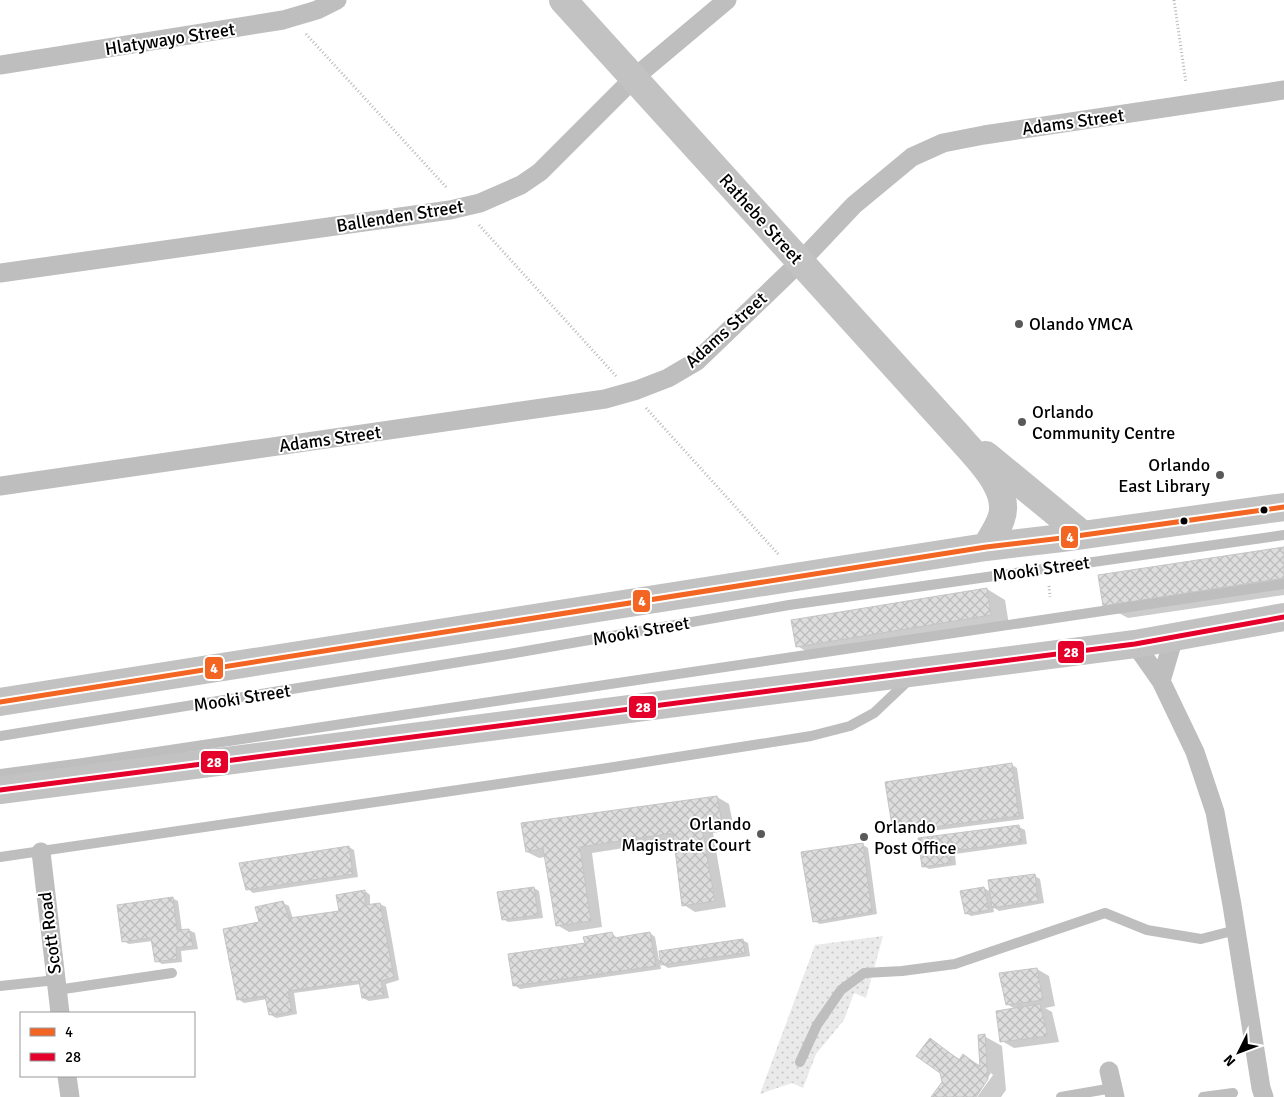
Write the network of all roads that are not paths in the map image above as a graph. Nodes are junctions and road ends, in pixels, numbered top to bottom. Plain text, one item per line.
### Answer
1 (337, 0) edge
2 (563, 0) edge
3 (727, 0) edge
4 (0, 65) edge
5 (634, 78) junction
6 (1284, 90) edge
7 (800, 262) junction
8 (0, 273) edge
9 (960, 438) junction
10 (0, 486) edge
11 (1284, 507) edge
12 (1083, 535) junction
13 (1284, 535) edge
14 (986, 546) junction
15 (1284, 584) edge
16 (1284, 617) edge
17 (1174, 636) junction
18 (1135, 644) junction
19 (918, 671) junction
20 (1161, 681) junction
21 (0, 702) edge
22 (0, 736) edge
23 (0, 774) edge
24 (0, 790) edge
25 (41, 852) junction
26 (0, 857) edge
27 (1236, 930) junction
28 (172, 972) dead end
29 (56, 985) junction
30 (0, 986) edge
31 (60, 1012) edge
32 (800, 1062) dead end
33 (67, 1077) edge
34 (1112, 1085) edge
35 (1232, 1092) dead end
36 (70, 1097) edge
37 (1061, 1097) edge
38 (1203, 1097) edge
39 (1264, 1097) edge

1 - 4 street, Hlatywayo Street
2 - 5 main road, Rathebe Street
3 - 5 street, Ballenden Street
5 - 7 main road, Rathebe Street
5 - 8 street, Ballenden Street
6 - 7 street, Adams Street
7 - 9 main road, Rathebe Street
7 - 10 street, Adams Street
9 - 12 main road, Rathebe Street
9 - 14 main road, Rathebe Street
11 - 12 main road, Mooki Street
12 - 14 main road, Mooki Street
13 - 22 lane, Mooki Street
14 - 21 main road, Mooki Street
15 - 23 lane
16 - 17 main road
17 - 18 main road
17 - 20 street
18 - 19 main road
18 - 20 street
19 - 24 main road
19 - 25 lane
20 - 27 street
25 - 26 lane
25 - 29 street, Scott Road
27 - 32 lane
27 - 39 street
28 - 29 lane
29 - 30 lane
29 - 31 street, Scott Road
33 - 36 street
34 - 37 lane
35 - 38 lane

